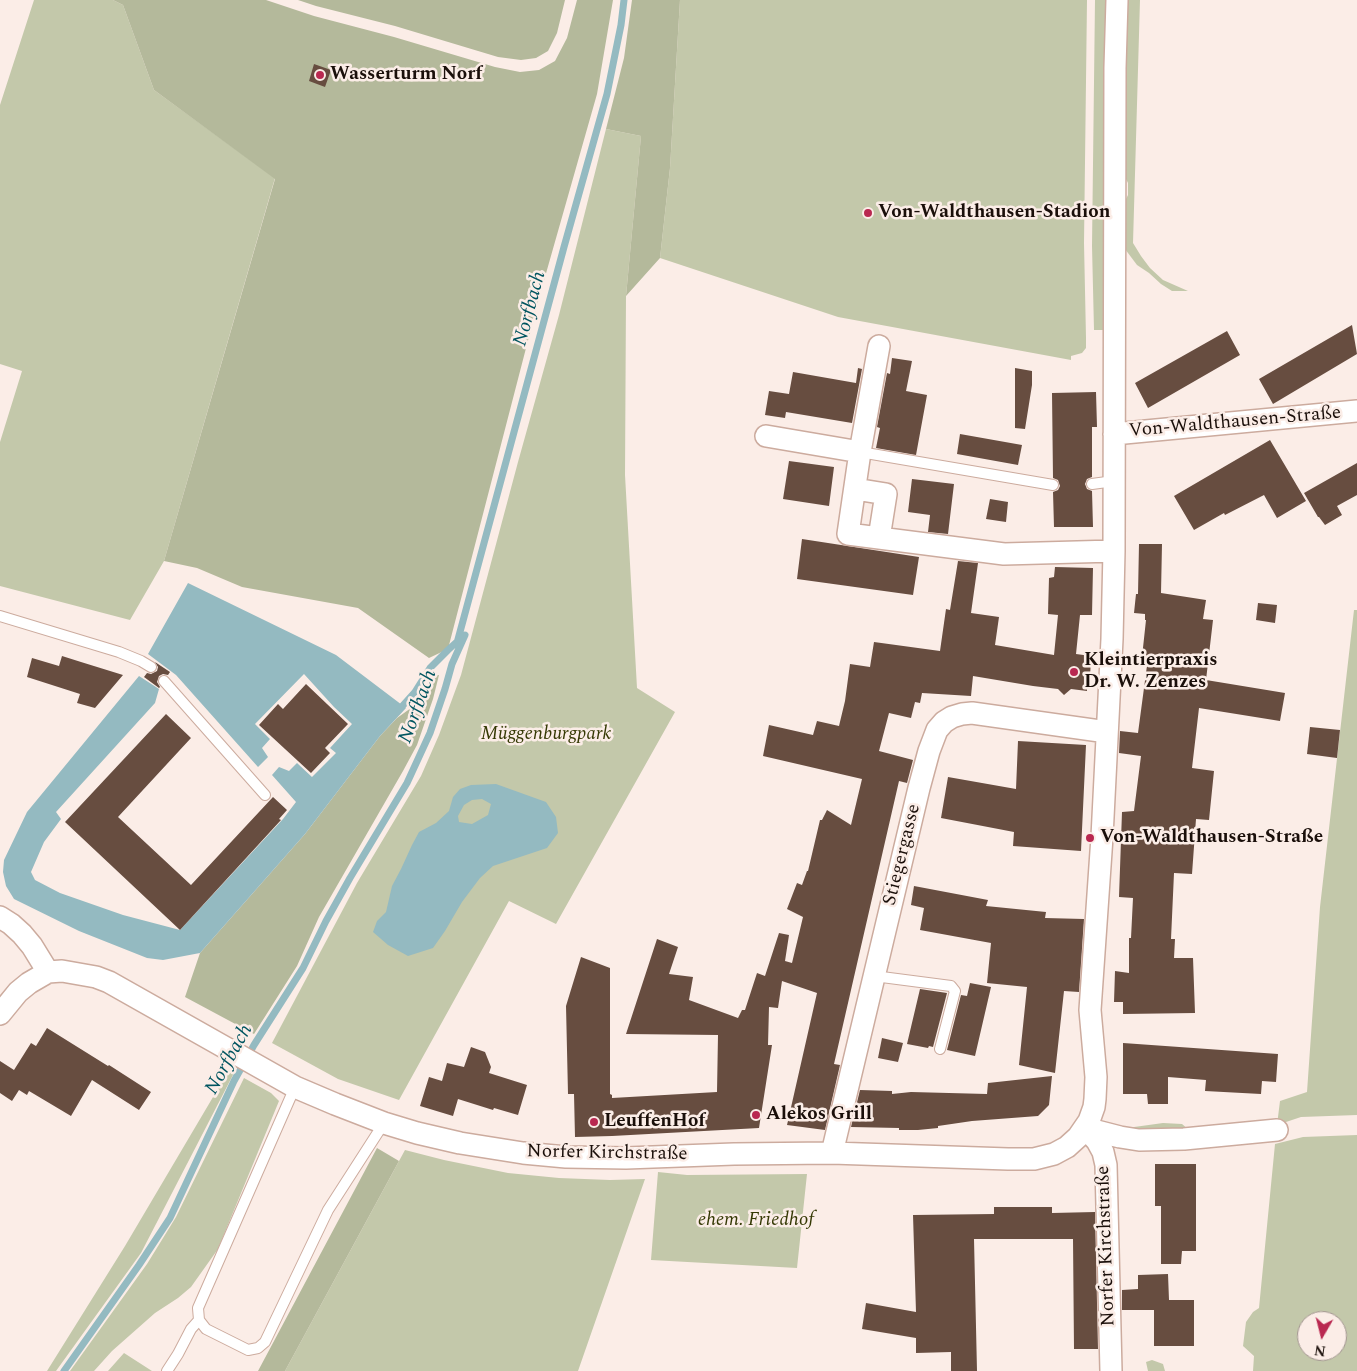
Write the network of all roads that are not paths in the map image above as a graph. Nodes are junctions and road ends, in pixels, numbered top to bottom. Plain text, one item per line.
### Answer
1 (1117, 0) edge
2 (879, 346) dead end
3 (1357, 411) edge
4 (1114, 434) junction
5 (766, 436) dead end
6 (860, 452) junction
7 (1114, 481) junction
8 (1092, 484) dead end
9 (1053, 485) dead end
10 (855, 489) junction
11 (880, 538) junction
12 (1114, 551) junction
13 (0, 616) edge
14 (151, 667) dead end
15 (164, 681) dead end
16 (1107, 732) junction
17 (265, 795) dead end
18 (0, 917) edge
19 (48, 972) junction
20 (874, 976) junction
21 (0, 1014) edge
22 (940, 1048) dead end
23 (296, 1087) junction
24 (384, 1123) junction
25 (1085, 1128) junction
26 (1276, 1130) dead end
27 (1067, 1146) joint
28 (832, 1153) junction
29 (199, 1320) junction
30 (167, 1371) edge
31 (1111, 1371) edge

1 - 4 street, Von-Waldthausen-Straße
2 - 6 street
3 - 4 street, Von-Waldthausen-Straße
4 - 7 street, Von-Waldthausen-Straße
5 - 6 street
6 - 9 lane
6 - 10 street
7 - 8 lane
7 - 12 street, Von-Waldthausen-Straße
10 - 11 street
10 - 11 street
11 - 12 street
12 - 16 street, Von-Waldthausen-Straße
13 - 14 lane
15 - 17 lane
16 - 20 street, Stiegergasse
16 - 25 street, Von-Waldthausen-Straße
18 - 19 street
19 - 21 street
19 - 23 street, Norfer Kirchstraße
20 - 22 lane
20 - 28 street, Stiegergasse
23 - 24 street, Norfer Kirchstraße
23 - 29 lane
24 - 28 street, Norfer Kirchstraße
24 - 29 lane
25 - 26 street
25 - 27 street, Von-Waldthausen-Straße
25 - 31 street, Norfer Kirchstraße
27 - 28 street, Norfer Kirchstraße
29 - 30 lane

